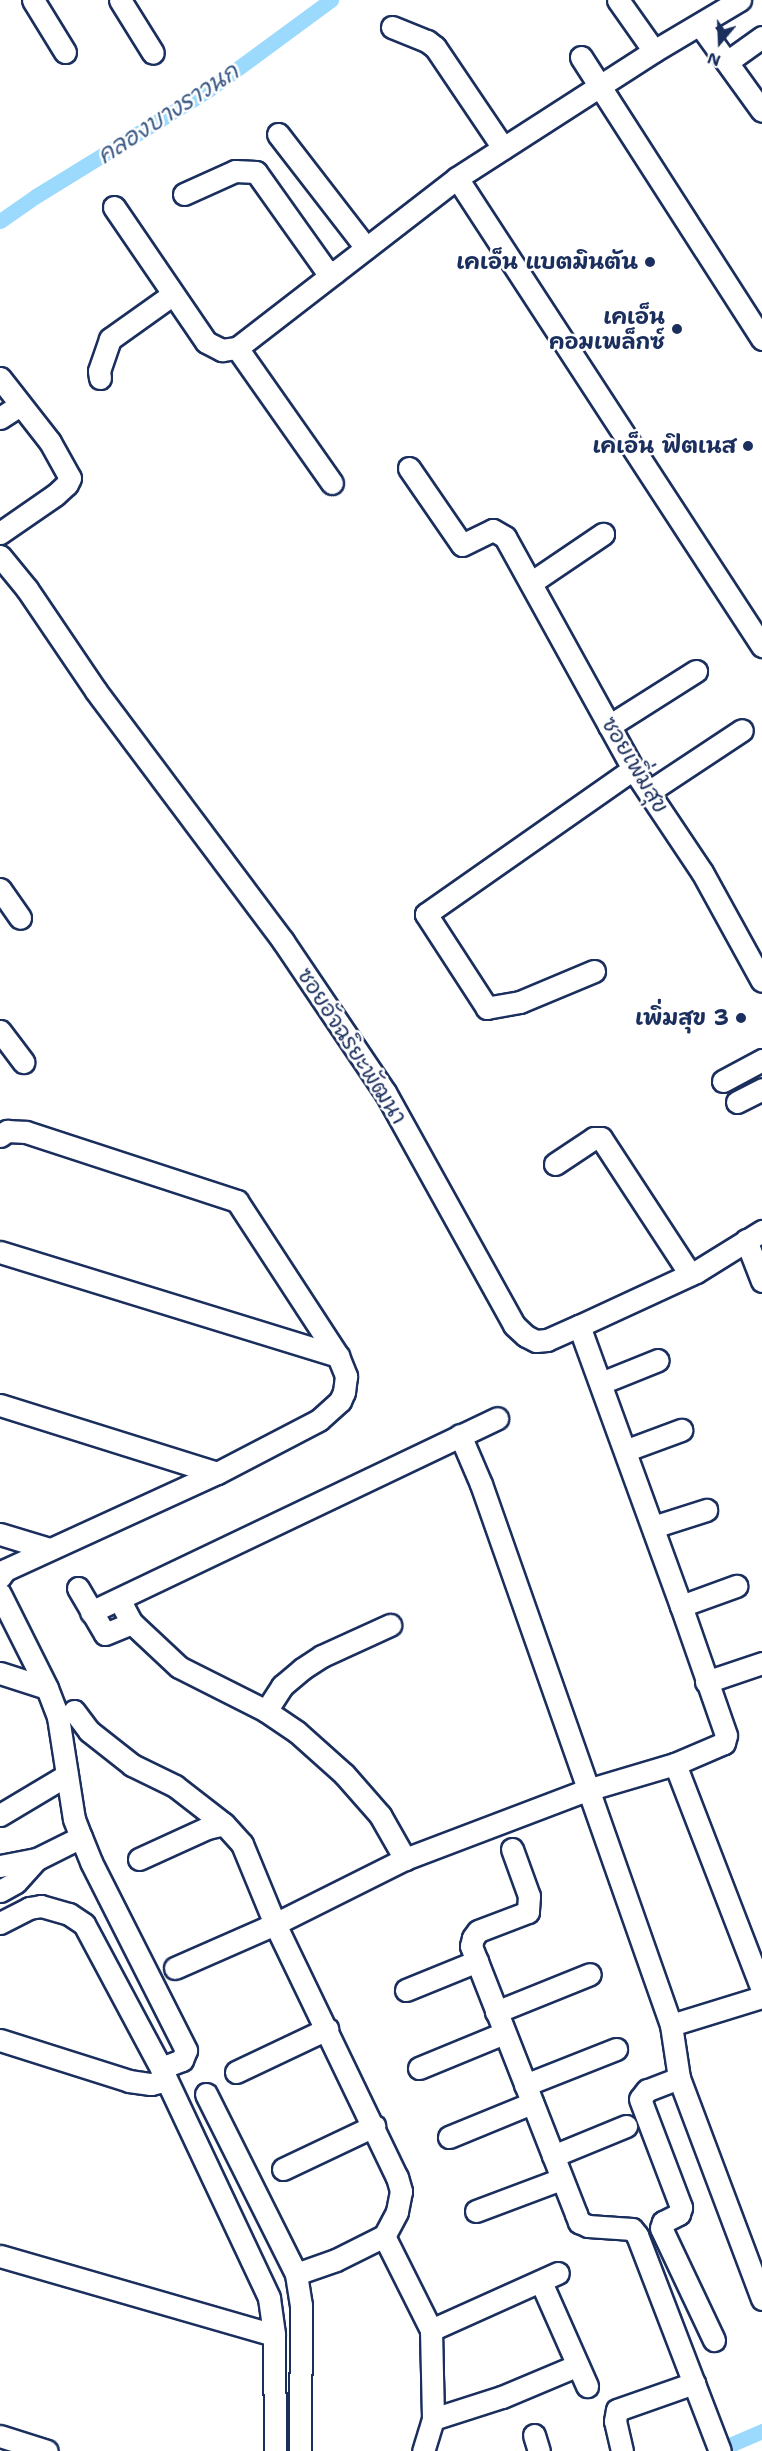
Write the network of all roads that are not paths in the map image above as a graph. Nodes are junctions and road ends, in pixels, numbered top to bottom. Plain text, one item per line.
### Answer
1 (33, 0) edge
2 (120, 0) edge
3 (618, 0) edge
4 (740, 0) edge
5 (392, 27) dead end
6 (705, 32) dead end
7 (762, 37) edge
8 (654, 51) junction
9 (65, 52) dead end
10 (153, 53) dead end
11 (581, 57) dead end
12 (727, 62) junction
13 (600, 86) junction
14 (762, 111) edge
15 (278, 134) dead end
16 (503, 148) junction
17 (456, 178) junction
18 (184, 194) dead end
19 (114, 207) dead end
20 (366, 248) junction
21 (334, 273) junction
22 (174, 294) junction
23 (762, 339) edge
24 (237, 348) junction
25 (0, 378) edge
26 (100, 378) dead end
27 (20, 405) junction
28 (0, 418) edge
29 (409, 468) dead end
30 (332, 483) dead end
31 (0, 533) edge
32 (603, 534) dead end
33 (0, 556) edge
34 (532, 582) junction
35 (762, 646) edge
36 (696, 671) dead end
37 (609, 726) junction
38 (742, 730) dead end
39 (633, 769) junction
40 (650, 791) junction
41 (0, 889) edge
42 (20, 918) dead end
43 (594, 971) dead end
44 (762, 981) edge
45 (0, 1031) edge
46 (762, 1060) edge
47 (23, 1062) dead end
48 (723, 1081) dead end
49 (762, 1089) edge
50 (737, 1102) dead end
51 (0, 1136) edge
52 (555, 1164) dead end
53 (754, 1236) edge
54 (0, 1252) edge
55 (690, 1274) junction
56 (762, 1281) edge
57 (579, 1326) junction
58 (338, 1356) junction
59 (658, 1360) dead end
60 (601, 1383) junction
61 (0, 1405) edge
62 (497, 1418) dead end
63 (681, 1431) dead end
64 (460, 1435) junction
65 (627, 1450) junction
66 (218, 1473) junction
67 (706, 1510) dead end
68 (653, 1527) junction
69 (0, 1533) edge
70 (49, 1549) junction
71 (0, 1577) edge
72 (736, 1586) dead end
73 (78, 1588) dead end
74 (0, 1594) edge
75 (118, 1599) junction
76 (681, 1606) junction
77 (91, 1612) junction
78 (132, 1623) junction
79 (390, 1625) dead end
80 (762, 1663) edge
81 (0, 1673) edge
82 (706, 1682) junction
83 (47, 1688) junction
84 (273, 1700) junction
85 (74, 1711) dead end
86 (675, 1764) junction
87 (67, 1775) junction
88 (586, 1790) junction
89 (0, 1815) edge
90 (224, 1824) junction
91 (81, 1837) junction
92 (512, 1850) dead end
93 (37, 1859) junction
94 (139, 1859) dead end
95 (405, 1859) junction
96 (0, 1866) edge
97 (0, 1891) edge
98 (0, 1923) edge
99 (275, 1924) junction
100 (477, 1961) junction
101 (175, 1968) dead end
102 (590, 1974) dead end
103 (406, 1989) dead end
104 (762, 1990) edge
105 (762, 1997) edge
106 (496, 2012) junction
107 (671, 2025) junction
108 (327, 2029) junction
109 (504, 2033) junction
110 (0, 2040) edge
111 (616, 2049) dead end
112 (419, 2068) dead end
113 (236, 2072) dead end
114 (164, 2074) junction
115 (680, 2078) junction
116 (206, 2094) dead end
117 (528, 2094) junction
118 (374, 2126) junction
119 (626, 2126) dead end
120 (449, 2138) dead end
121 (553, 2156) junction
122 (283, 2169) dead end
123 (561, 2179) junction
124 (476, 2211) dead end
125 (384, 2236) junction
126 (0, 2256) edge
127 (296, 2274) junction
128 (762, 2299) edge
129 (431, 2330) junction
130 (274, 2335) junction
131 (714, 2340) dead end
132 (578, 2365) junction
133 (694, 2383) junction
134 (587, 2386) dead end
135 (433, 2419) junction
136 (0, 2436) edge
137 (717, 2444) edge
138 (47, 2451) edge
139 (275, 2451) edge
140 (300, 2451) edge
141 (423, 2451) edge
142 (622, 2451) edge

1 - 9 street
2 - 10 street
3 - 8 street
4 - 8 street
5 - 16 street
6 - 12 street
7 - 12 street
8 - 13 street
11 - 13 street
12 - 14 street
13 - 16 street
13 - 23 street
15 - 20 street
16 - 17 street
17 - 20 street
17 - 35 street
18 - 21 street
19 - 22 street
20 - 21 street
21 - 24 street
22 - 24 street
22 - 26 street
24 - 30 street
25 - 27 street
27 - 28 street
27 - 31 street
29 - 34 street, ซอยเพิ่มสุข
32 - 34 street
33 - 57 street, ซอยอัจฉริยะพัฒนา
34 - 37 street, ซอยเพิ่มสุข
36 - 37 street
37 - 39 street, ซอยเพิ่มสุข
38 - 40 street
39 - 40 street, ซอยเพิ่มสุข
39 - 43 street
40 - 44 street, ซอยเพิ่มสุข
41 - 42 street
45 - 47 street
46 - 48 street
49 - 50 street
51 - 58 street
52 - 55 street
53 - 55 street, ซอยอัจฉริยะพัฒนา
53 - 56 street
54 - 58 street
55 - 57 street, ซอยอัจฉริยะพัฒนา
57 - 60 street
58 - 66 street
59 - 60 street
60 - 65 street
61 - 66 street
62 - 64 street
63 - 65 street
64 - 75 street
64 - 88 street
65 - 68 street
66 - 70 street
67 - 68 street
68 - 76 street
69 - 70 street
70 - 71 street
72 - 76 street
73 - 77 street
74 - 83 street
75 - 77 street
75 - 78 street
76 - 82 street
77 - 78 street
78 - 84 street
79 - 84 street
80 - 82 street
81 - 83 street
82 - 86 street
83 - 87 street
84 - 95 street
85 - 90 street
86 - 88 street
86 - 104 street
87 - 89 street
87 - 91 street
88 - 95 street
88 - 107 street
90 - 94 street
90 - 99 street
91 - 93 street
91 - 114 street
92 - 100 street
93 - 96 street
93 - 97 street
95 - 99 street
98 - 114 street
99 - 101 street
99 - 108 street
100 - 103 street
100 - 106 street
102 - 106 street
105 - 107 street
106 - 109 street
107 - 115 street
108 - 113 street
108 - 118 street
109 - 112 street
109 - 117 street
110 - 114 street
111 - 117 street
114 - 130 street
115 - 128 street
115 - 131 street
116 - 127 street
117 - 120 street
117 - 121 street
118 - 122 street
118 - 125 street
119 - 121 street
121 - 123 street
123 - 124 street
123 - 133 street
125 - 127 street
125 - 129 street
126 - 130 street
127 - 140 street
129 - 132 street
129 - 135 street
130 - 139 street
132 - 134 street
132 - 135 street
133 - 137 street
133 - 142 street
135 - 141 street
136 - 138 street

